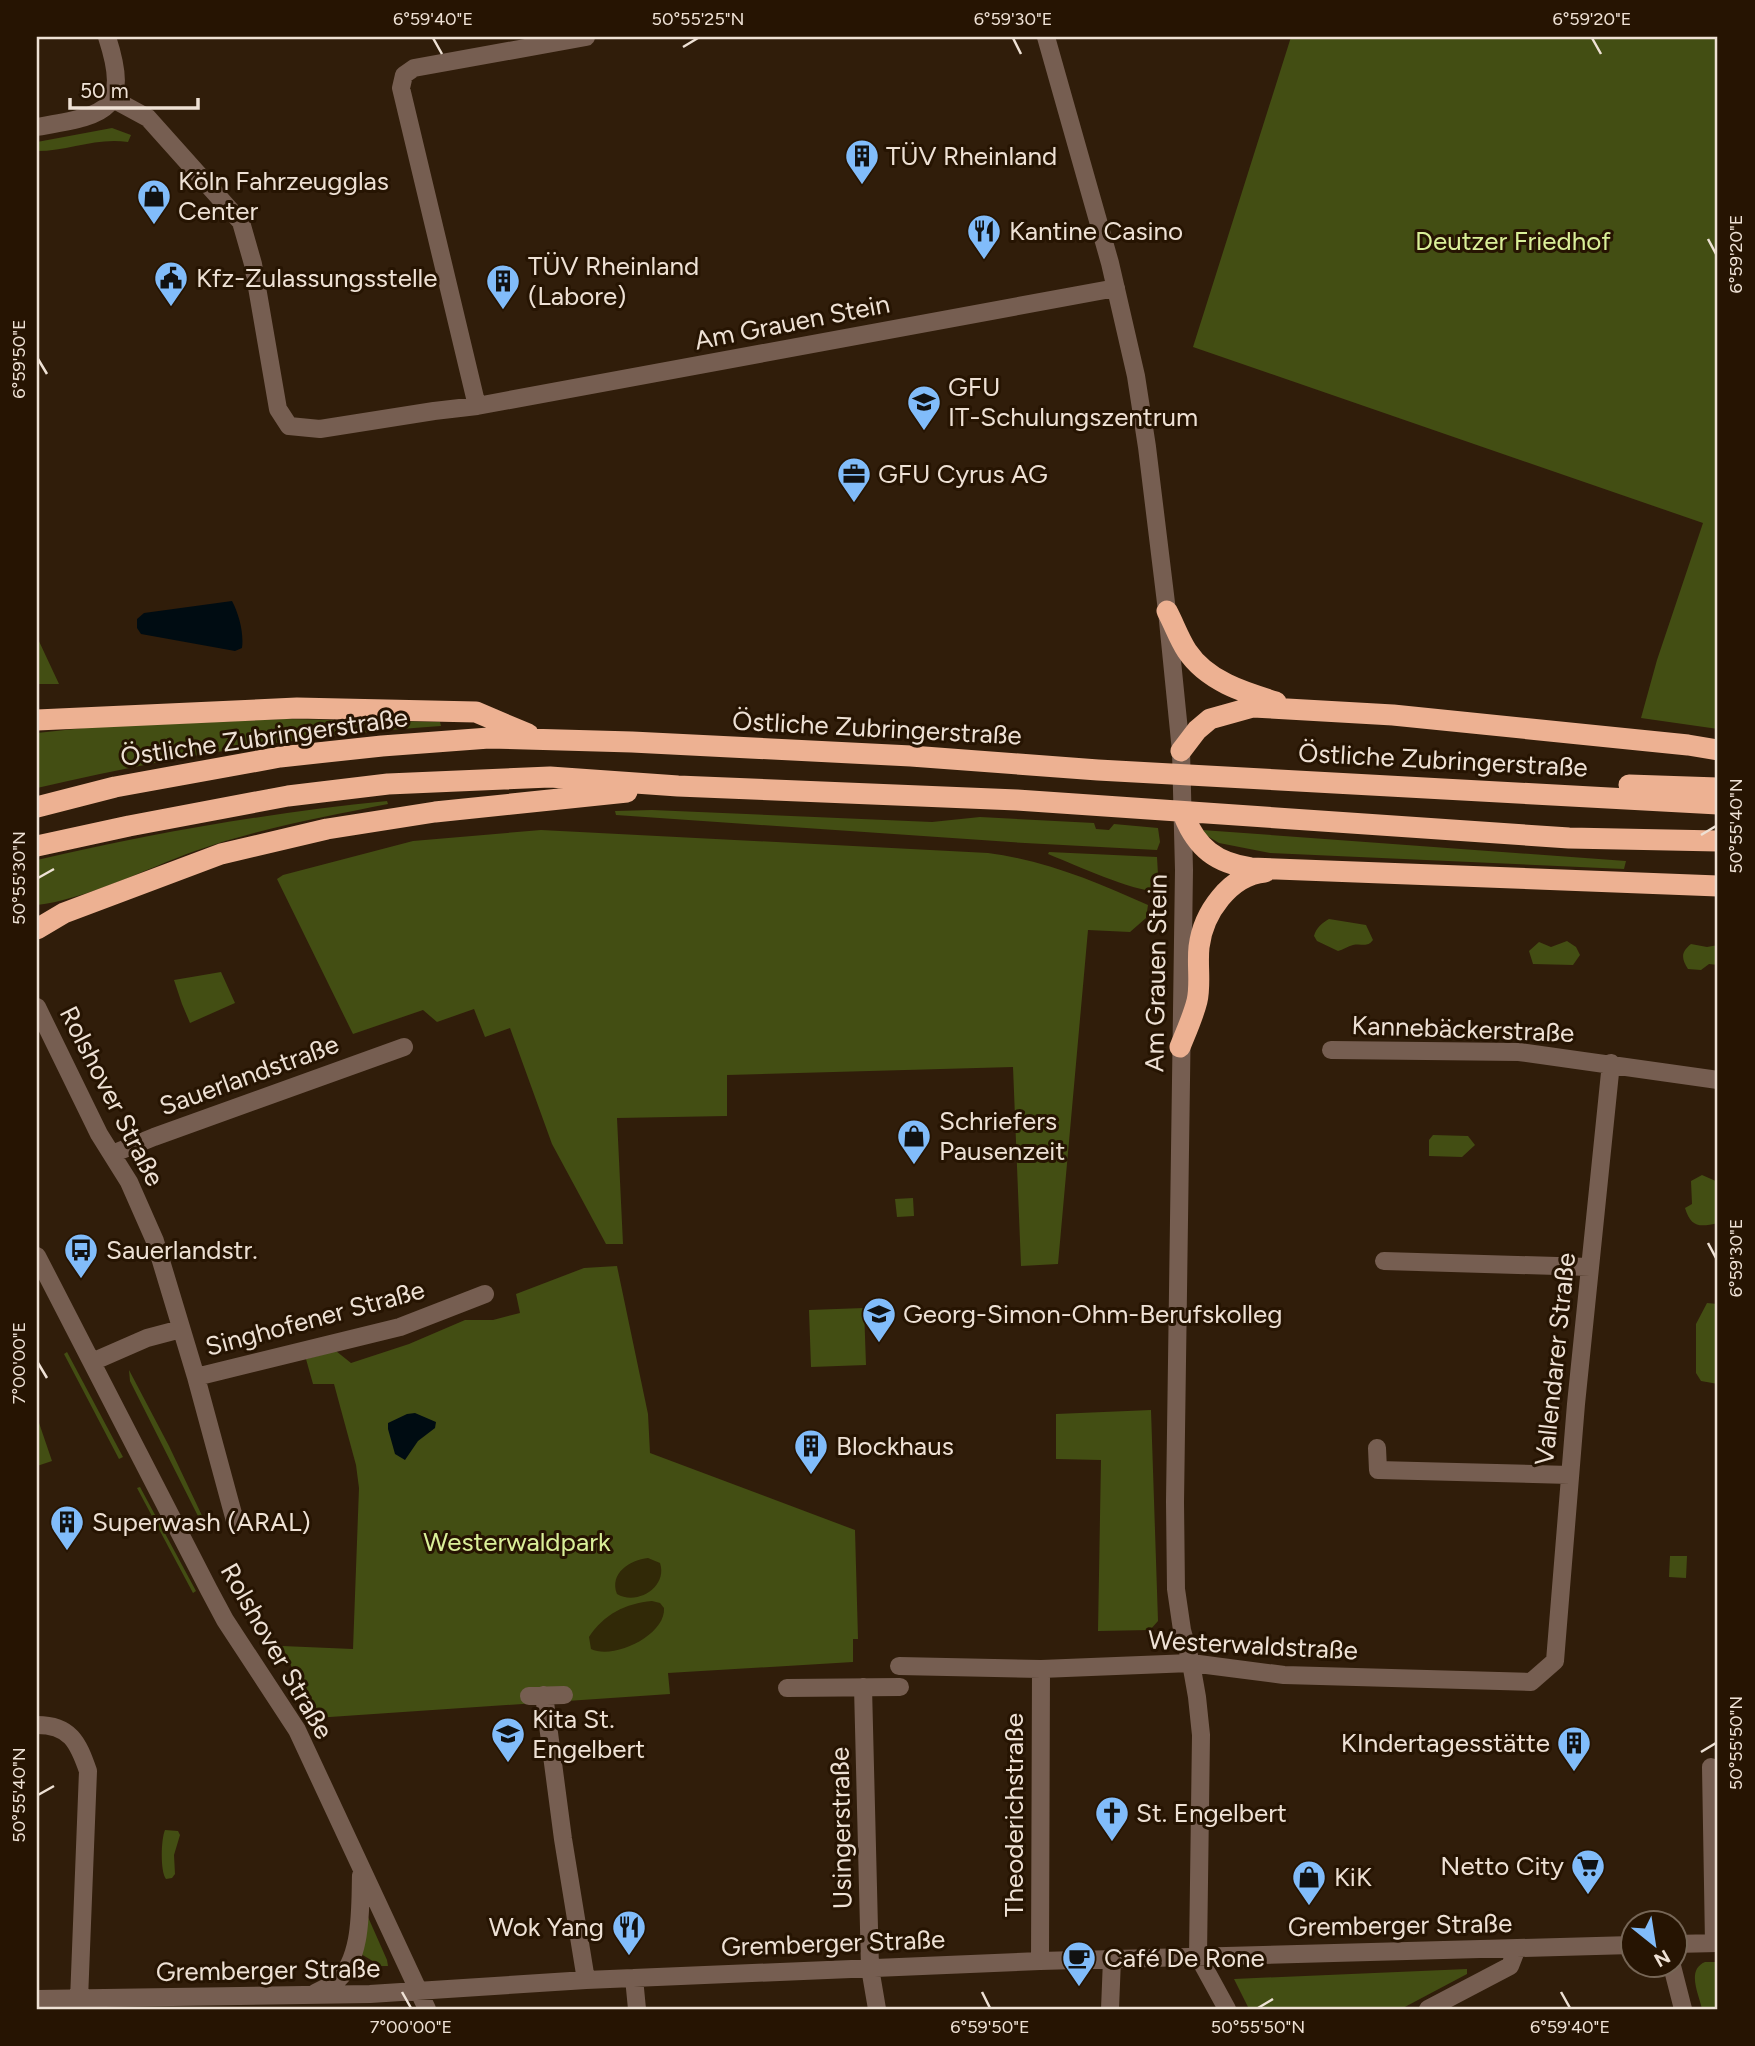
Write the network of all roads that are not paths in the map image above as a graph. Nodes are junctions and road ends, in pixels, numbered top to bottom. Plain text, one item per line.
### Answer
1 (107, 37) edge
2 (586, 37) edge
3 (1046, 37) edge
4 (113, 99) junction
5 (37, 127) edge
6 (1116, 288) junction
7 (477, 406) junction
8 (1167, 611) junction
9 (1294, 708) junction
10 (43, 721) edge
11 (539, 739) junction
12 (1718, 750) edge
13 (1181, 751) junction
14 (678, 786) junction
15 (1718, 788) edge
16 (1467, 790) junction
17 (1718, 804) edge
18 (37, 807) edge
19 (1184, 816) junction
20 (1569, 838) junction
21 (1718, 841) edge
22 (37, 846) edge
23 (1718, 849) edge
24 (1287, 869) junction
25 (1718, 886) edge
26 (64, 913) junction
27 (37, 915) edge
28 (37, 929) edge
29 (37, 1007) edge
30 (404, 1047) dead end
31 (1180, 1047) junction
32 (1331, 1050) dead end
33 (1611, 1063) junction
34 (1718, 1080) edge
35 (111, 1154) junction
36 (37, 1256) edge
37 (1384, 1261) dead end
38 (1590, 1267) junction
39 (485, 1294) dead end
40 (181, 1329) junction
41 (92, 1362) junction
42 (197, 1377) junction
43 (1377, 1448) dead end
44 (1570, 1475) junction
45 (235, 1521) dead end
46 (1555, 1661) joint
47 (1191, 1663) junction
48 (899, 1666) dead end
49 (1041, 1669) junction
50 (863, 1687) junction
51 (900, 1687) dead end
52 (788, 1688) dead end
53 (564, 1695) dead end
54 (37, 1725) edge
55 (1711, 1767) dead end
56 (362, 1871) junction
57 (1716, 1943) edge
58 (1688, 1944) edge
59 (1618, 1945) edge
60 (1517, 1948) junction
61 (1198, 1956) junction
62 (1112, 1959) junction
63 (1040, 1961) junction
64 (870, 1968) junction
65 (634, 1978) junction
66 (586, 1980) junction
67 (1676, 1980) edge
68 (418, 1992) junction
69 (312, 1995) junction
70 (37, 1999) edge
71 (79, 2000) junction
72 (427, 2009) edge
73 (637, 2009) edge
74 (877, 2009) edge
75 (1110, 2009) edge
76 (1227, 2009) edge
77 (1428, 2009) edge
78 (1683, 2009) edge

1 - 4 street
2 - 7 street
3 - 6 street, Am Grauen Stein
4 - 5 street
4 - 7 street, Am Grauen Stein
6 - 7 street, Am Grauen Stein
6 - 8 street, Am Grauen Stein
8 - 9 highway
8 - 13 street, Am Grauen Stein
9 - 12 highway
9 - 13 highway
10 - 11 highway
11 - 16 highway, Östliche Zubringerstraße
11 - 18 highway, Östliche Zubringerstraße
13 - 19 street, Am Grauen Stein
14 - 20 highway
14 - 22 highway
14 - 26 highway
15 - 16 highway
16 - 17 highway, Östliche Zubringerstraße
19 - 24 highway
19 - 31 street, Am Grauen Stein
20 - 21 highway
20 - 23 highway
24 - 25 highway
24 - 31 highway
26 - 27 highway
26 - 28 highway
29 - 35 street, Rolshover Straße
30 - 35 street, Sauerlandstraße
31 - 47 street, Am Grauen Stein
32 - 33 street, Kannebäckerstraße
33 - 34 street, Kannebäckerstraße
33 - 38 street, Vallendarer Straße
35 - 40 street, Rolshover Straße
36 - 41 street, Rolshover Straße
37 - 38 street
38 - 44 street, Vallendarer Straße
39 - 42 street, Singhofener Straße
40 - 41 street
40 - 42 street, Rolshover Straße
41 - 56 street, Rolshover Straße
42 - 45 street, Rolshover Straße
43 - 44 street
44 - 46 street, Vallendarer Straße
46 - 47 street, Westerwaldstraße
47 - 49 street, Westerwaldstraße
47 - 61 street, Am Grauen Stein
48 - 49 street, Westerwaldstraße
49 - 63 street, Theoderichstraße
50 - 51 street
50 - 52 street
50 - 64 street, Usingerstraße
53 - 66 street
54 - 71 street
55 - 57 street
56 - 68 street, Rolshover Straße
56 - 69 street
57 - 58 street
59 - 60 street, Gremberger Straße
60 - 61 street, Gremberger Straße
60 - 77 street
61 - 62 street, Gremberger Straße
61 - 76 street
62 - 63 street, Gremberger Straße
62 - 75 street
63 - 64 street, Gremberger Straße
64 - 65 street, Gremberger Straße
64 - 74 street, Usingerstraße
65 - 66 street, Gremberger Straße
65 - 73 street
66 - 68 street, Gremberger Straße
67 - 78 street
68 - 69 street, Gremberger Straße
68 - 72 street, Rolshover Straße
69 - 71 street, Gremberger Straße
70 - 71 street, Gremberger Straße

